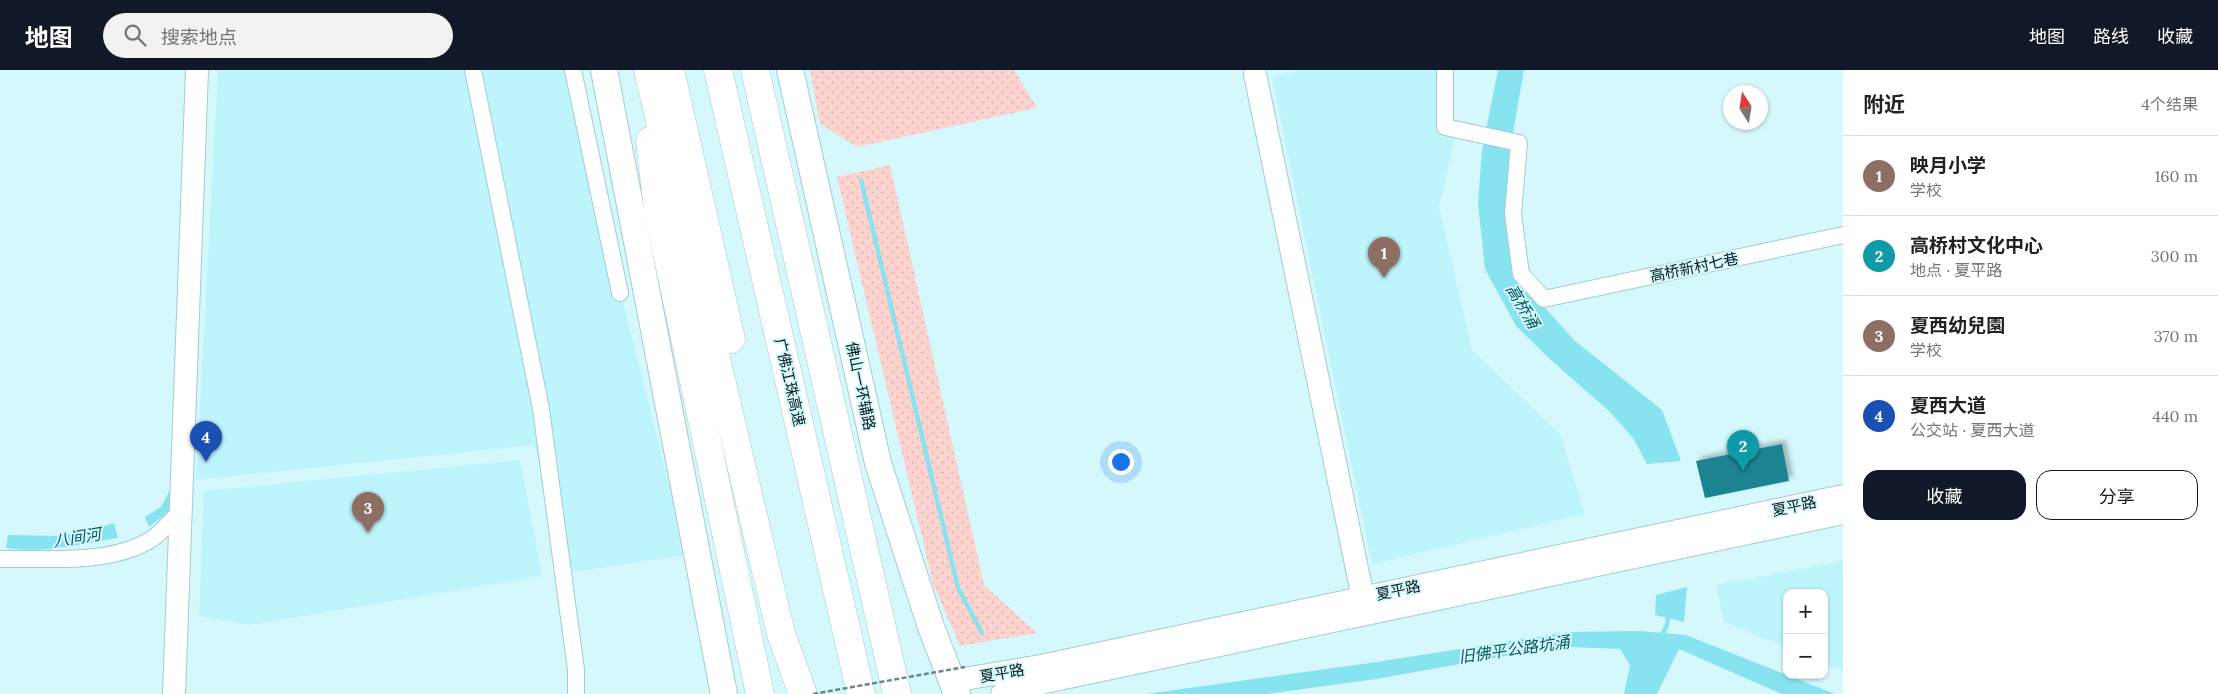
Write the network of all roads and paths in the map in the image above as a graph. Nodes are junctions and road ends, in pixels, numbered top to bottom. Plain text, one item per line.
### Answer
1 (197, 70) edge
2 (473, 70) edge
3 (573, 70) edge
4 (604, 70) edge
5 (642, 70) edge
6 (648, 70) edge
7 (670, 70) edge
8 (718, 70) edge
9 (756, 70) edge
10 (790, 70) edge
11 (1445, 70) edge
12 (1255, 74) dead end
13 (1843, 235) edge
14 (620, 293) dead end
15 (1843, 496) edge
16 (181, 511) junction
17 (1843, 513) edge
18 (0, 559) edge
19 (867, 566) junction
20 (1363, 598) junction
21 (958, 681) edge
22 (174, 694) edge
23 (576, 694) edge
24 (724, 694) edge
25 (760, 694) edge
26 (803, 694) edge
27 (811, 694) edge
28 (861, 694) edge
29 (897, 694) edge
30 (910, 694) edge
31 (1002, 694) edge

1 - 16 main road
2 - 23 street
3 - 14 street
4 - 24 main road
5 - 25 highway
6 - 26 highway
7 - 27 highway
8 - 28 highway, 广佛江珠高速
9 - 19 highway
10 - 21 main road, 佛山一环辅路
11 - 13 street, 高桥新村七巷
12 - 20 main road
15 - 20 main road, 夏平路
16 - 18 street
16 - 22 main road
17 - 31 main road, 夏平路
19 - 29 highway
19 - 30 highway
20 - 21 main road, 夏平路
21 - 27 path, bridge

